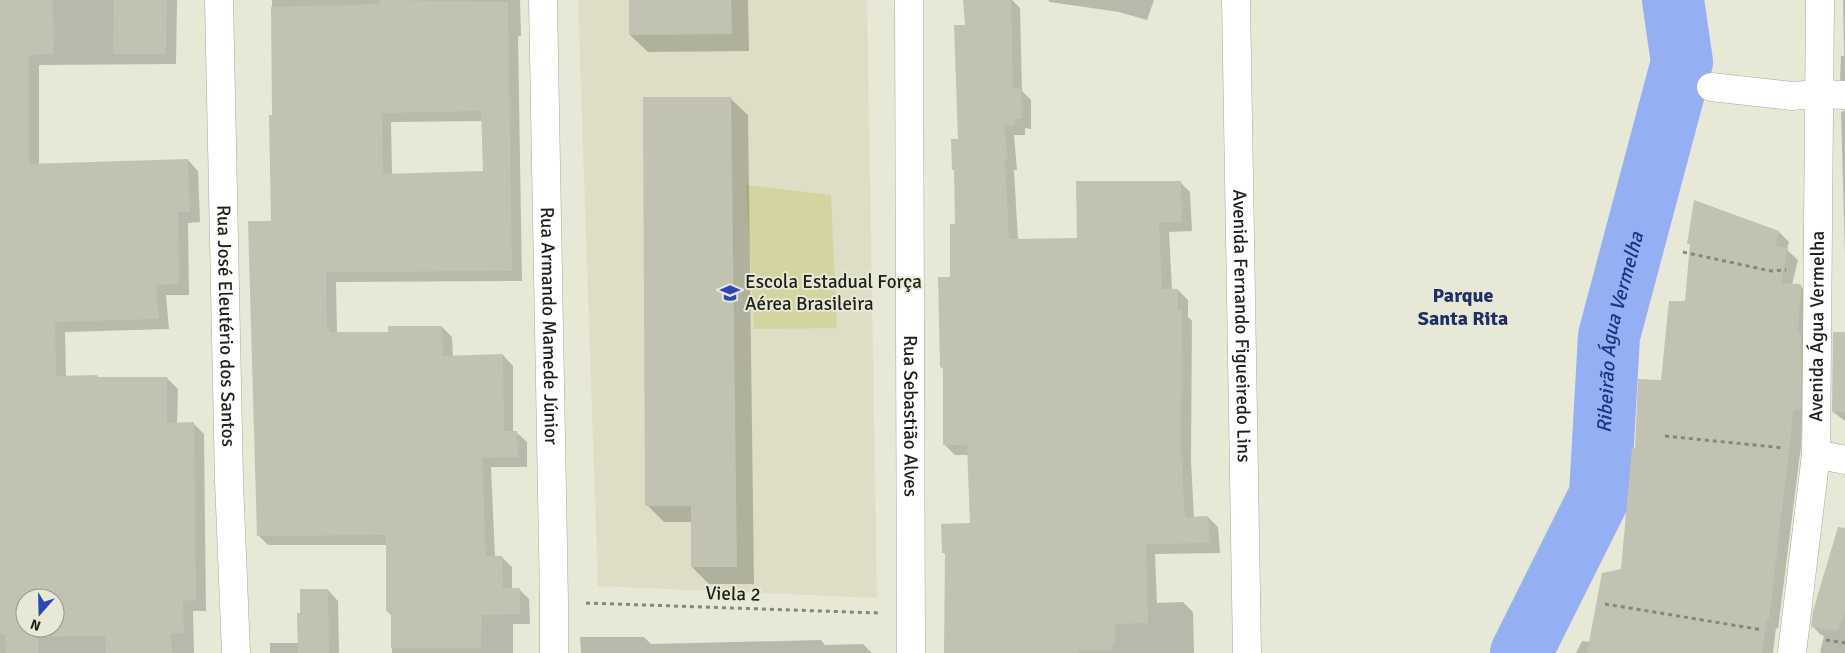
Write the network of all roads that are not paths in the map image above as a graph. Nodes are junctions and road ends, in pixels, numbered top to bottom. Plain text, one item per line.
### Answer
1 (219, 0) edge
2 (543, 0) edge
3 (909, 0) edge
4 (1236, 0) edge
5 (1820, 0) edge
6 (1711, 87) dead end
7 (1833, 94) edge
8 (1816, 454) junction
9 (1845, 460) edge
10 (1793, 644) edge
11 (236, 653) edge
12 (554, 653) edge
13 (911, 653) edge
14 (1246, 653) edge

1 - 11 street, Rua José Eleutério dos Santos
2 - 12 street, Rua Armando Mamede Júnior
3 - 13 street, Rua Sebastião Alves
4 - 14 street, Avenida Fernando Figueiredo Lins
5 - 7 street, Avenida Água Vermelha
6 - 7 street
7 - 8 street, Avenida Água Vermelha
8 - 9 street
8 - 10 street, Avenida Água Vermelha

